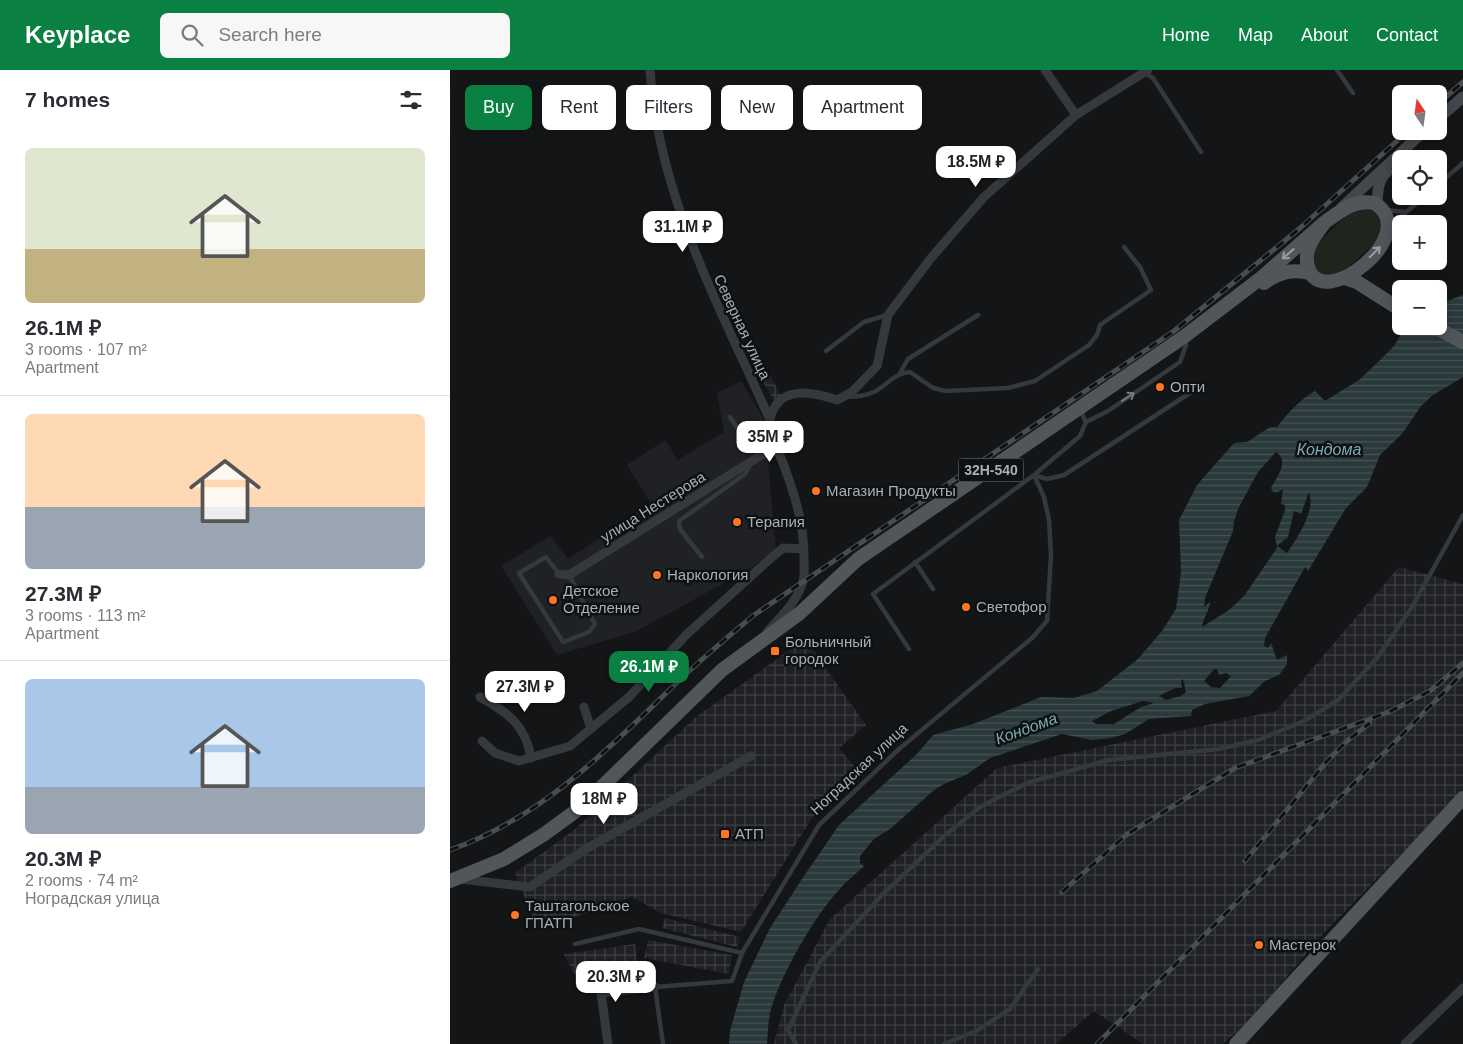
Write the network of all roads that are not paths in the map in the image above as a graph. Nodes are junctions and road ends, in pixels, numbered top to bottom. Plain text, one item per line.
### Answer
1 (650, 70) edge
2 (1045, 70) edge
3 (1337, 70) edge
4 (1145, 71) edge
5 (1353, 93) dead end
6 (1463, 97) edge
7 (1448, 110) edge
8 (1076, 115) junction
9 (1414, 140) edge
10 (1420, 140) edge
11 (1201, 152) dead end
12 (1463, 163) edge
13 (1447, 177) edge
14 (1414, 205) edge
15 (1380, 208) junction
16 (1406, 212) junction
17 (1325, 222) junction
18 (1388, 227) junction
19 (1124, 247) dead end
20 (1309, 273) junction
21 (1353, 276) junction
22 (1392, 304) edge
23 (1227, 305) junction
24 (888, 315) junction
25 (978, 315) dead end
26 (1447, 334) edge
27 (1463, 342) edge
28 (826, 351) dead end
29 (900, 373) junction
30 (1193, 391) dead end
31 (842, 397) junction
32 (1083, 416) junction
33 (730, 417) dead end
34 (770, 420) junction
35 (776, 446) junction
36 (763, 454) junction
37 (754, 460) junction
38 (1034, 475) junction
39 (1463, 515) edge
40 (804, 549) junction
41 (702, 557) dead end
42 (915, 562) junction
43 (559, 574) joint
44 (569, 575) junction
45 (933, 589) dead end
46 (760, 641) junction
47 (909, 649) dead end
48 (480, 697) dead end
49 (584, 707) dead end
50 (591, 729) junction
51 (482, 741) dead end
52 (751, 756) dead end
53 (531, 758) junction
54 (1463, 798) edge
55 (454, 880) edge
56 (575, 944) dead end
57 (742, 953) junction
58 (1038, 969) dead end
59 (655, 987) junction
60 (1463, 988) edge
61 (608, 1044) edge
62 (663, 1044) edge
63 (796, 1044) edge
64 (944, 1044) edge
65 (1236, 1044) edge
66 (1405, 1044) edge

1 - 34 street, Северная улица
2 - 8 street
3 - 5 lane
4 - 8 street
4 - 11 lane
6 - 7 street
8 - 24 street
9 - 17 street, 32Н-540
10 - 15 street
12 - 13 lane
14 - 16 lane
15 - 16 lane
15 - 17 main road, 32Н-540
15 - 18 main road
16 - 18 lane
17 - 20 main road, 32Н-540
17 -> 23 main road, 32Н-540
21 -> 18 main road
19 - 29 lane
20 - 21 main road, 32Н-540
20 - 23 main road, 32Н-540
21 - 22 main road
23 - 32 main road, 32Н-540
24 - 28 lane
24 - 31 street
25 - 29 lane
26 - 27 main road
29 - 31 lane
30 - 38 lane
31 - 34 street
32 - 38 lane
32 - 46 main road, 32Н-540
33 - 36 lane
34 - 35 street
35 - 36 street, улица Нестерова
35 - 40 street
36 - 37 street, улица Нестерова
37 - 41 lane
37 - 44 street, улица Нестерова
38 - 42 lane
38 - 57 lane, Ноградская улица
39 - 63 lane
40 - 46 street
40 - 50 street
42 - 45 lane
42 - 47 lane
43 - 44 street
43 - 44 lane
46 - 55 main road, 32Н-540
48 - 53 street
49 - 50 street
50 - 53 street
51 - 53 street
52 - 55 street
54 - 65 main road
56 - 57 lane
57 - 59 lane, Ноградская улица
58 - 64 lane
59 - 61 street
59 - 62 lane
60 - 66 street

